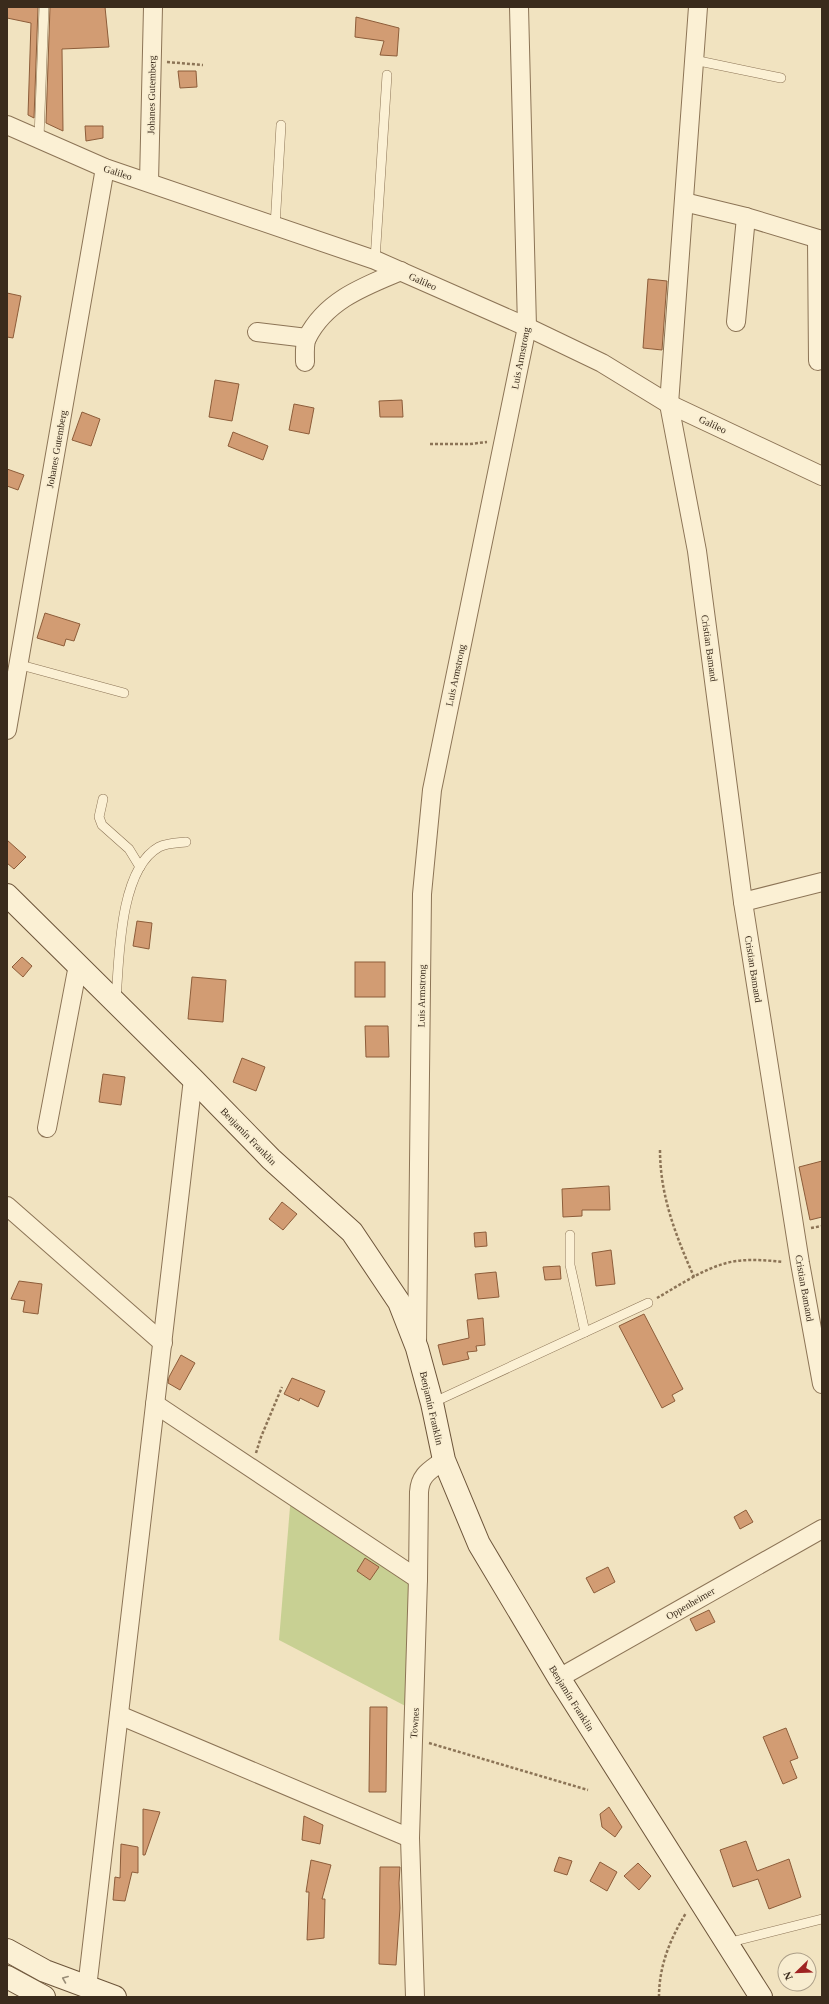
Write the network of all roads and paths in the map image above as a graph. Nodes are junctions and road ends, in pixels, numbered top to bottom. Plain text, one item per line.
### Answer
1 (44, 7) edge
2 (153, 7) edge
3 (519, 7) edge
4 (698, 7) edge
5 (152, 60) junction
6 (694, 60) junction
7 (203, 65) dead end
8 (387, 75) dead end
9 (781, 78) dead end
10 (7, 125) edge
11 (281, 125) dead end
12 (39, 138) junction
13 (105, 168) junction
14 (150, 182) junction
15 (684, 202) junction
16 (746, 217) junction
17 (275, 226) junction
18 (819, 240) edge
19 (375, 260) junction
20 (401, 271) junction
21 (736, 322) dead end
22 (527, 327) junction
23 (257, 332) dead end
24 (307, 338) junction
25 (818, 361) dead end
26 (305, 362) dead end
27 (669, 404) junction
28 (504, 439) junction
29 (430, 444) dead end
30 (822, 476) edge
31 (17, 664) junction
32 (124, 693) dead end
33 (7, 730) edge
34 (103, 799) dead end
35 (186, 842) dead end
36 (140, 867) junction
37 (822, 882) edge
38 (7, 895) edge
39 (743, 902) junction
40 (78, 965) junction
41 (116, 1002) junction
42 (193, 1079) junction
43 (47, 1128) dead end
44 (660, 1150) dead end
45 (7, 1206) edge
46 (570, 1235) dead end
47 (800, 1263) junction
48 (694, 1277) junction
49 (648, 1303) joint
50 (585, 1332) junction
51 (163, 1343) junction
52 (417, 1348) junction
53 (822, 1384) edge
54 (282, 1387) dead end
55 (432, 1403) junction
56 (155, 1404) junction
57 (444, 1460) junction
58 (252, 1468) junction
59 (822, 1529) edge
60 (418, 1580) junction
61 (559, 1678) junction
62 (119, 1715) junction
63 (412, 1738) junction
64 (588, 1790) dead end
65 (410, 1838) junction
66 (697, 1896) junction
67 (822, 1919) edge
68 (727, 1943) junction
69 (7, 1950) edge
70 (7, 1977) edge
71 (87, 1988) junction
72 (44, 1997) edge
73 (115, 1997) edge
74 (415, 1997) edge
75 (659, 1997) edge
76 (761, 1997) edge

1 - 12 lane
2 - 5 street, Johanes Gutemberg
3 - 22 street, Luis Armstrong
4 - 6 street, Cristian Bamand
5 - 7 path
5 - 14 street, Johanes Gutemberg
6 - 9 lane
6 - 15 street, Cristian Bamand
8 - 19 lane
10 - 12 street, Galileo
11 - 17 lane
12 - 13 street, Galileo
13 - 14 street, Galileo
13 - 31 street, Johanes Gutemberg
14 - 17 street, Galileo
15 - 16 street
15 - 27 street, Cristian Bamand
16 - 18 street
16 - 21 street
17 - 19 street, Galileo
18 - 25 street
19 - 20 street, Galileo
20 - 22 street, Galileo
20 - 24 street
22 - 27 street, Galileo
22 - 28 street, Luis Armstrong
23 - 24 street
24 - 26 street
27 - 30 street, Galileo
27 - 39 street, Cristian Bamand
28 - 29 path
28 - 52 street, Luis Armstrong
31 - 32 lane
31 - 33 street, Johanes Gutemberg
34 - 36 lane
35 - 36 lane
36 - 41 lane
37 - 39 street
38 - 40 street, Benjamín Franklin
39 - 47 street, Cristian Bamand
40 - 41 street, Benjamín Franklin
40 - 43 street
41 - 42 street, Benjamín Franklin
42 - 51 street
42 - 52 street, Benjamín Franklin
44 - 48 path
45 - 51 street
46 - 50 lane
47 - 48 path
47 - 53 street, Cristian Bamand
48 - 49 path
49 - 50 lane
50 - 55 lane
51 - 56 street
52 - 55 street, Benjamín Franklin
54 - 58 path
55 - 57 street, Benjamín Franklin
56 - 58 street
56 - 62 street
57 - 60 street, Townes
57 - 61 street, Benjamín Franklin
58 - 60 street
59 - 61 street, Oppenheimer
60 - 63 street, Townes
61 - 66 street, Benjamín Franklin
62 - 65 street
62 - 71 street
63 - 64 path
63 - 65 street, Townes
65 - 74 street, Townes
66 - 68 street, Benjamín Franklin
66 - 75 path
67 - 68 lane
68 - 76 street, Benjamín Franklin
71 -> 69 street
70 - 72 street
71 - 73 street

